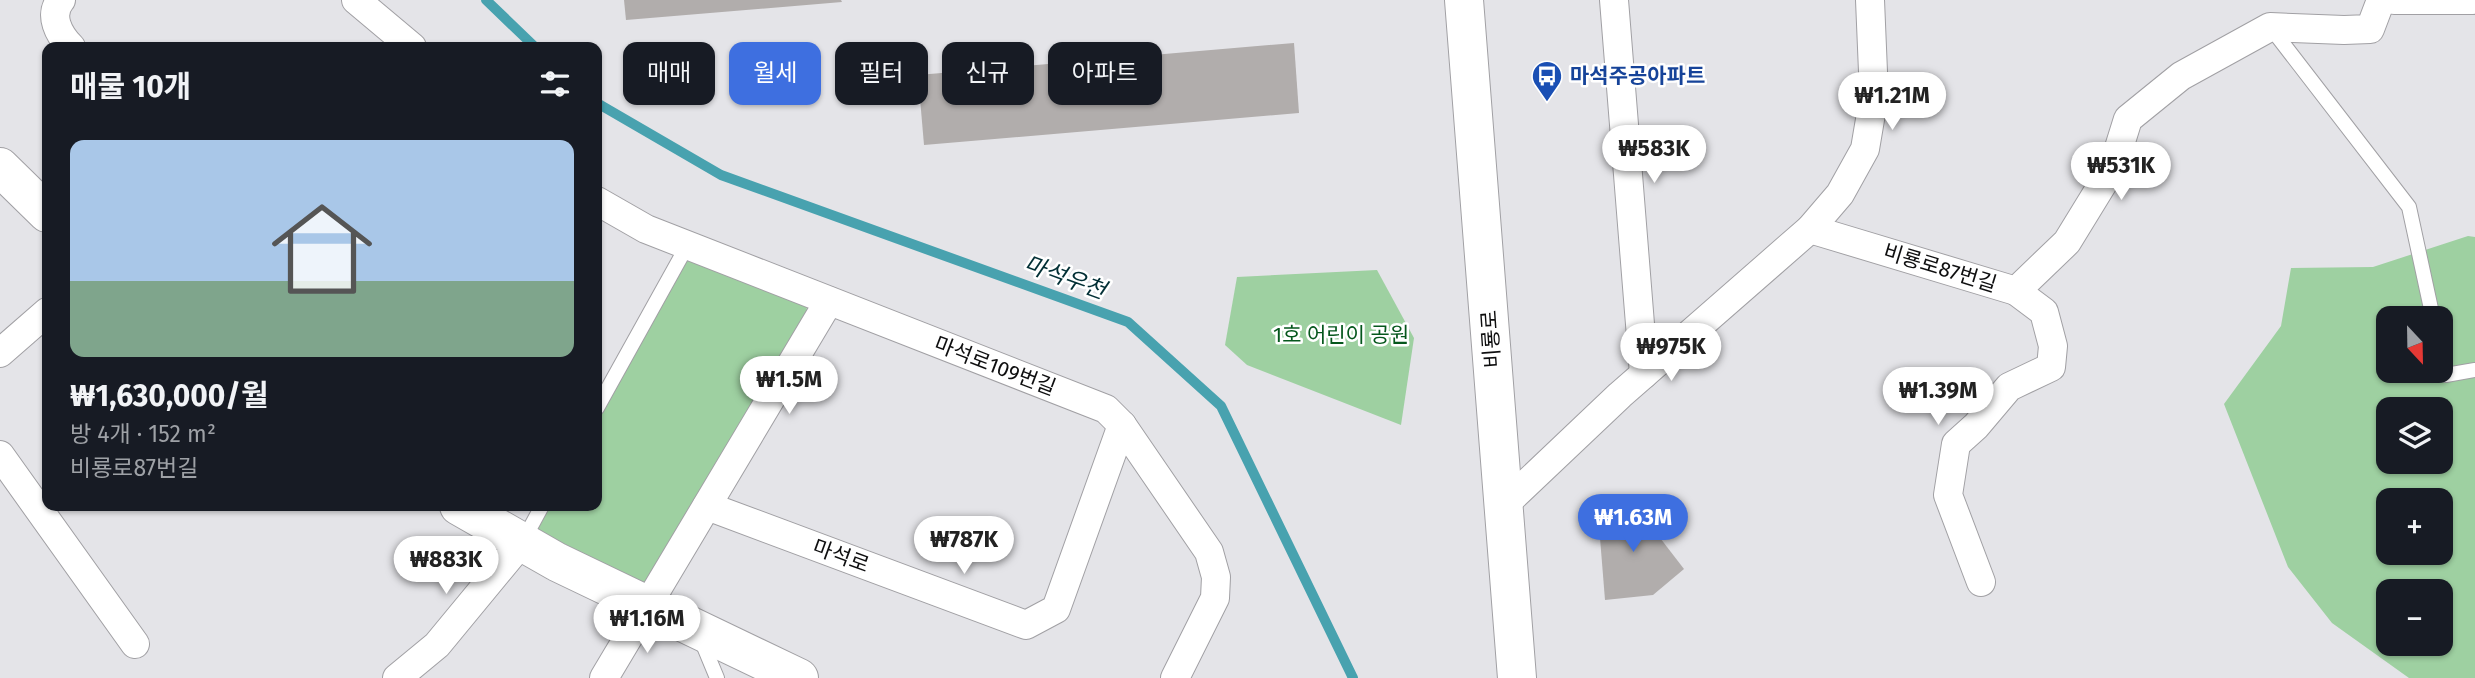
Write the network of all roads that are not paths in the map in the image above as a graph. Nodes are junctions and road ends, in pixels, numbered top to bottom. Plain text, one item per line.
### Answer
1 (61, 0) edge
2 (356, 0) edge
3 (1464, 0) edge
4 (1614, 0) edge
5 (1871, 0) edge
6 (2381, 0) edge
7 (2394, 0) edge
8 (2473, 0) edge
9 (2270, 27) junction
10 (66, 42) edge
11 (406, 42) edge
12 (0, 167) edge
13 (602, 204) edge
14 (42, 208) edge
15 (1810, 229) junction
16 (687, 246) junction
17 (2016, 291) junction
18 (829, 301) junction
19 (2430, 306) edge
20 (42, 316) edge
21 (0, 353) edge
22 (2475, 370) edge
23 (2454, 373) edge
24 (1644, 374) junction
25 (602, 399) edge
26 (1122, 425) junction
27 (0, 454) edge
28 (1504, 505) junction
29 (707, 506) junction
30 (468, 511) edge
31 (539, 511) edge
32 (522, 542) junction
33 (1981, 582) dead end
34 (648, 606) junction
35 (697, 630) junction
36 (135, 644) dead end
37 (397, 678) edge
38 (604, 678) edge
39 (717, 678) edge
40 (799, 678) edge
41 (1175, 678) edge
42 (1517, 678) edge

1 - 10 street
2 - 11 street
3 - 28 street, 비룡로
4 - 24 street
5 - 15 street
6 - 9 street
7 - 8 street
9 - 17 street, 비룡로87번길
9 - 19 lane
12 - 14 street
13 - 16 street, 마석로109번길
15 - 17 street, 비룡로87번길
15 - 24 street
16 - 18 street, 마석로109번길
16 - 25 lane
17 - 33 street
18 - 26 street, 마석로109번길
18 - 29 street
20 - 21 street
22 - 23 lane
24 - 28 street
26 - 29 street, 마석로
26 - 41 street, 마석로109번길
27 - 36 street
28 - 42 street, 비룡로
29 - 34 street
30 - 32 street
31 - 32 lane
32 - 34 street
32 - 37 street
34 - 35 street
34 - 38 street
35 - 39 lane
35 - 40 street

